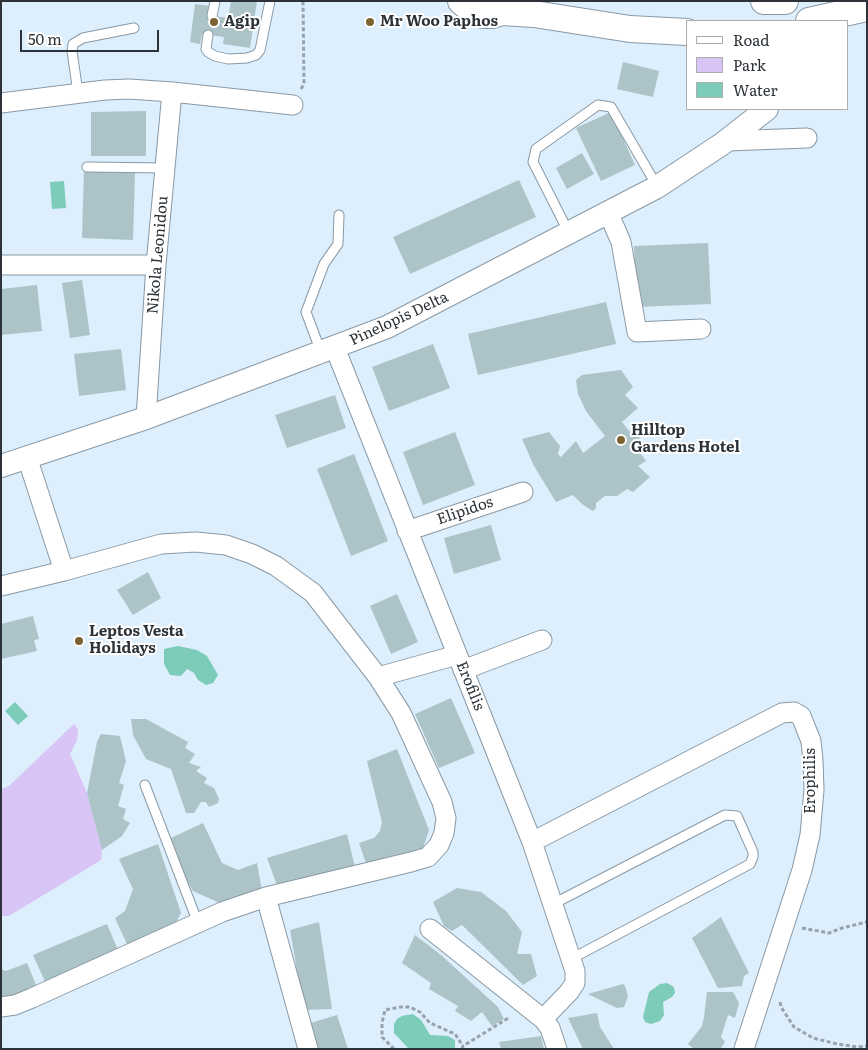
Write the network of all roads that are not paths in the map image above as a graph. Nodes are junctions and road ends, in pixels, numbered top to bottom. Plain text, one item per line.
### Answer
1 (215, 1) edge
2 (270, 1) edge
3 (764, 1) edge
4 (785, 1) edge
5 (458, 3) edge
6 (508, 6) edge
7 (867, 8) edge
8 (212, 16) dead end
9 (813, 20) edge
10 (134, 28) dead end
11 (686, 32) edge
12 (208, 35) dead end
13 (172, 92) junction
14 (78, 93) junction
15 (1, 103) edge
16 (293, 105) road end
17 (766, 110) edge
18 (807, 138) dead end
19 (726, 141) junction
20 (87, 167) dead end
21 (165, 168) junction
22 (657, 187) junction
23 (608, 212) junction
24 (339, 214) dead end
25 (569, 233) junction
26 (1, 265) edge
27 (156, 265) junction
28 (701, 329) dead end
29 (328, 351) junction
30 (146, 418) junction
31 (28, 457) junction
32 (1, 466) edge
33 (523, 492) dead end
34 (407, 531) junction
35 (64, 571) junction
36 (1, 586) edge
37 (542, 640) dead end
38 (460, 662) junction
39 (378, 677) junction
40 (145, 785) dead end
41 (532, 842) junction
42 (266, 897) junction
43 (552, 904) junction
44 (198, 923) junction
45 (430, 929) dead end
46 (571, 959) junction
47 (1, 1007) edge
48 (543, 1019) junction
49 (308, 1049) edge
50 (557, 1049) edge
51 (744, 1049) edge

1 - 8 lane
2 - 12 lane
3 - 4 main road
5 - 6 main road
6 - 11 main road
7 - 9 main road
10 - 14 lane
13 - 14 street
13 - 16 street
13 - 21 street, Nikola Leonidou
14 - 15 street
17 - 19 street, Pinelopis Delta
18 - 19 street
19 - 22 street, Pinelopis Delta
20 - 21 lane
21 - 27 street, Nikola Leonidou
22 - 23 street, Pinelopis Delta
22 - 25 lane
23 - 25 street, Pinelopis Delta
23 - 28 street
24 - 29 lane
25 - 29 street, Pinelopis Delta
26 - 27 street
27 - 30 street, Nikola Leonidou
29 - 30 street, Pinelopis Delta
29 - 34 street, Erofilis
30 - 31 street, Pinelopis Delta
31 - 32 street, Pinelopis Delta
31 - 35 street
33 - 34 street, Elipidos
34 - 38 street, Erofilis
35 - 36 street
35 - 39 street
37 - 38 street
38 - 39 street
38 - 41 street, Erofilis
39 - 42 street
40 - 44 lane
41 - 43 street, Erofilis
41 - 51 street, Erophilis
42 - 44 street
42 - 49 street
43 - 46 street, Erofilis
43 - 46 lane
44 - 47 street
45 - 48 street
46 - 48 street, Erofilis
48 - 50 street

